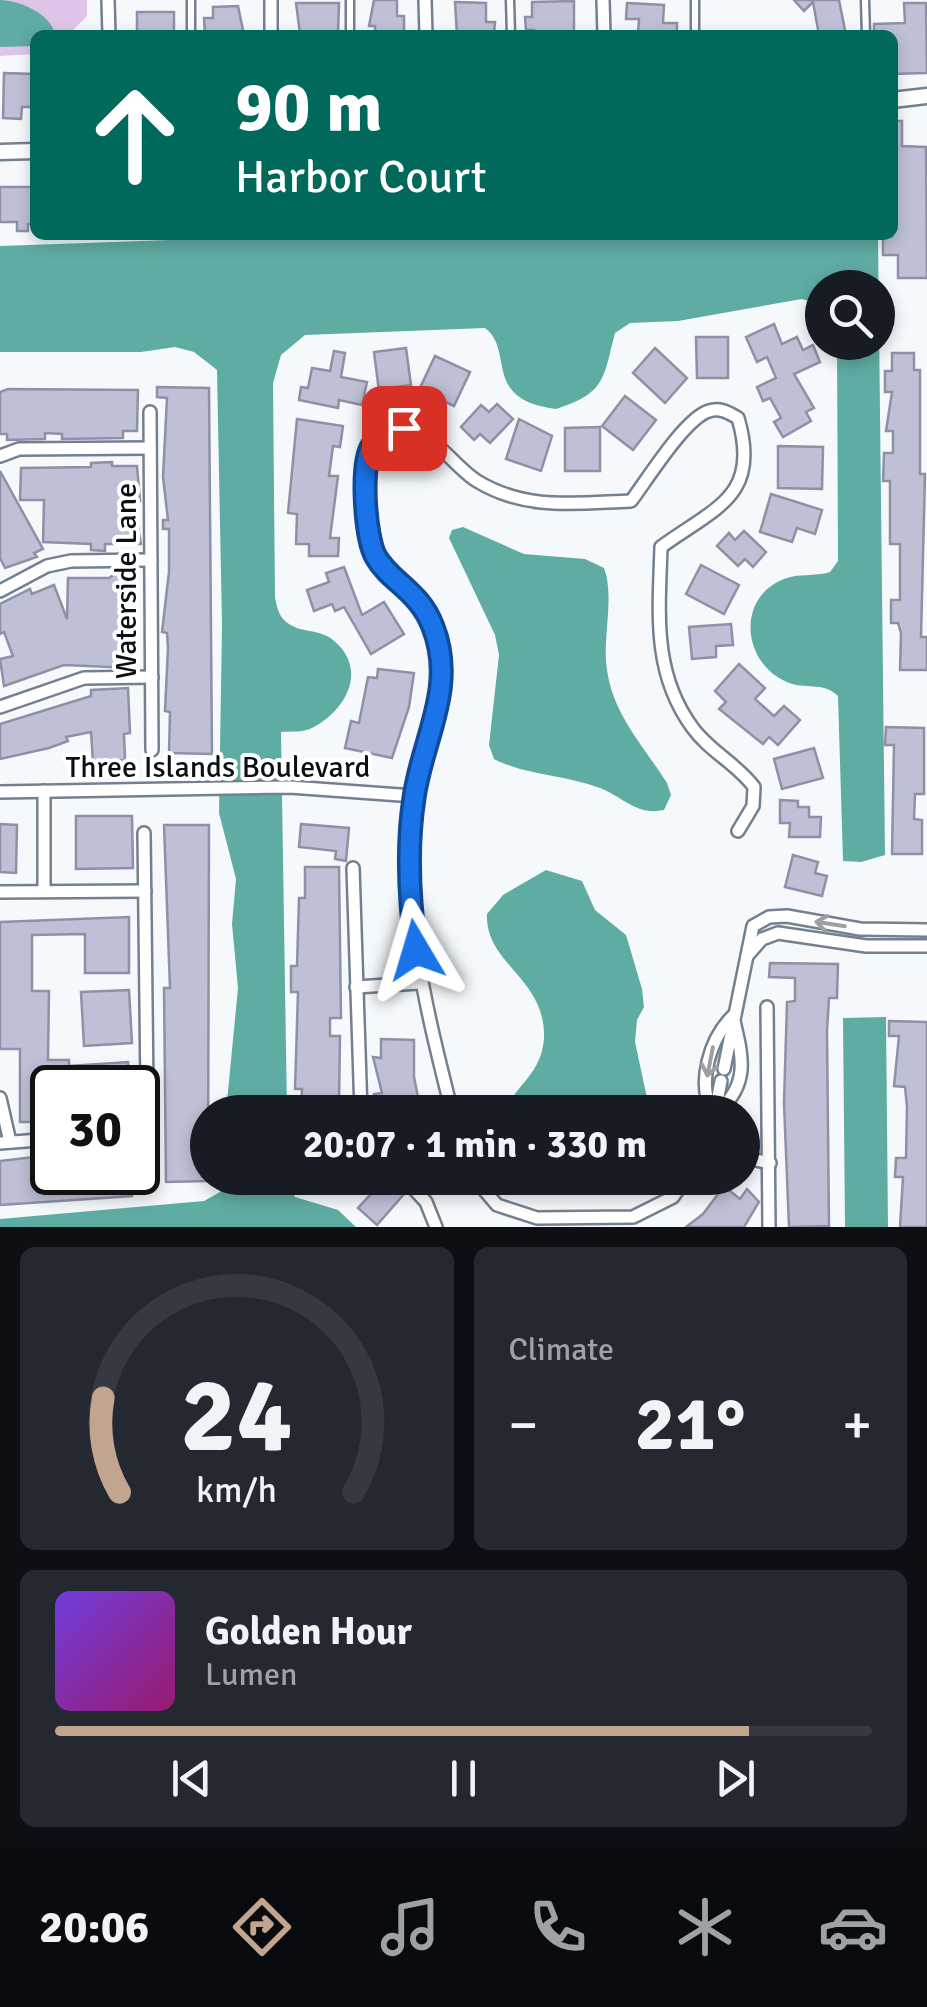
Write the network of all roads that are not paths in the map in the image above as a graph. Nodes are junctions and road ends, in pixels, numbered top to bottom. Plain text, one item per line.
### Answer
1 (108, 0) edge
2 (191, 0) edge
3 (272, 0) edge
4 (350, 0) edge
5 (426, 0) edge
6 (510, 0) edge
7 (603, 0) edge
8 (695, 0) edge
9 (865, 0) edge
10 (109, 30) edge
11 (191, 30) edge
12 (271, 30) edge
13 (350, 30) edge
14 (426, 30) edge
15 (511, 30) edge
16 (604, 30) edge
17 (695, 30) edge
18 (866, 30) edge
19 (927, 96) edge
20 (898, 99) edge
21 (30, 151) edge
22 (0, 152) edge
23 (150, 412) dead end
24 (150, 448) junction
25 (0, 456) edge
26 (151, 560) junction
27 (0, 590) edge
28 (152, 678) junction
29 (0, 706) edge
30 (152, 750) dead end
31 (0, 792) edge
32 (44, 792) junction
33 (414, 796) junction
34 (738, 831) dead end
35 (144, 833) dead end
36 (354, 868) dead end
37 (146, 891) junction
38 (0, 892) edge
39 (44, 892) junction
40 (927, 930) edge
41 (927, 946) edge
42 (746, 956) junction
43 (419, 983) junction
44 (356, 986) junction
45 (767, 1007) dead end
46 (733, 1016) junction
47 (143, 1065) edge
48 (360, 1095) edge
49 (448, 1095) edge
50 (705, 1095) edge
51 (719, 1095) edge
52 (735, 1095) edge
53 (0, 1098) edge
54 (30, 1141) edge
55 (5, 1143) edge
56 (760, 1161) edge
57 (770, 1163) junction
58 (420, 1195) edge
59 (488, 1195) edge
60 (674, 1195) edge
61 (768, 1225) edge
62 (436, 1227) edge

1 - 10 street
2 - 11 lane
3 - 12 street
4 - 13 lane
5 - 14 street
6 - 15 lane
7 - 16 street
8 - 17 lane
9 - 18 lane
19 - 20 street
21 - 22 street
23 - 24 street, Waterside Lane
24 - 25 street
24 - 26 street, Waterside Lane
26 - 27 street
26 - 28 street, Waterside Lane
28 - 29 street
28 - 30 street, Waterside Lane
31 - 32 street, Three Islands Boulevard
32 - 33 street, Three Islands Boulevard
32 - 39 street
33 - 34 street
33 - 43 street, Three Islands Boulevard
35 - 37 street
36 - 44 street
37 - 39 street
37 - 47 street
38 - 39 street
40 -> 42 street
41 - 42 street
42 - 46 street
43 - 44 street
43 - 49 street, Three Islands Boulevard
44 - 48 street
45 - 57 street
46 -> 50 street
46 - 51 street
46 - 52 street
53 - 55 street
54 - 55 street
56 - 57 street
57 - 61 street
58 - 62 street
59 - 60 street

